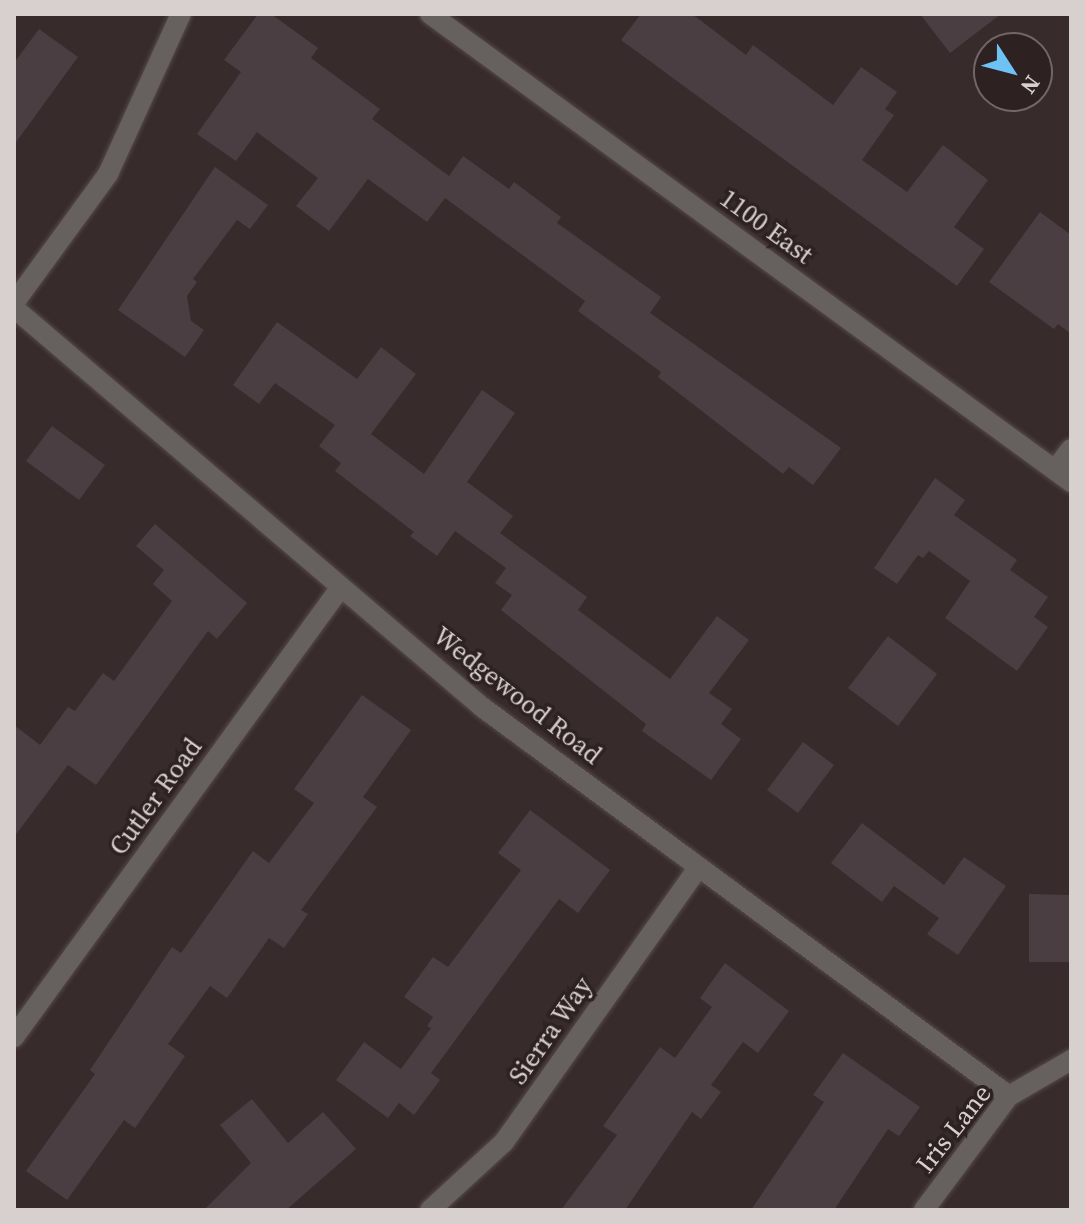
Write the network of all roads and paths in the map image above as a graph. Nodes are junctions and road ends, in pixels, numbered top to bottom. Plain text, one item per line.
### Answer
1 (181, 14) edge
2 (430, 14) edge
3 (14, 306) edge
4 (1071, 449) edge
5 (1063, 476) edge
6 (341, 587) junction
7 (699, 867) junction
8 (14, 1037) edge
9 (1071, 1060) edge
10 (1009, 1096) junction
11 (430, 1210) edge
12 (924, 1210) edge

1 - 3 street
2 - 5 street, 1100 East
3 - 6 street, Wedgewood Road
4 - 5 street
6 - 7 street, Wedgewood Road
6 - 8 street, Cutler Road
7 - 10 street, Wedgewood Road
7 - 11 street, Sierra Way
9 - 10 street, Iris Lane
10 - 12 street, Iris Lane

